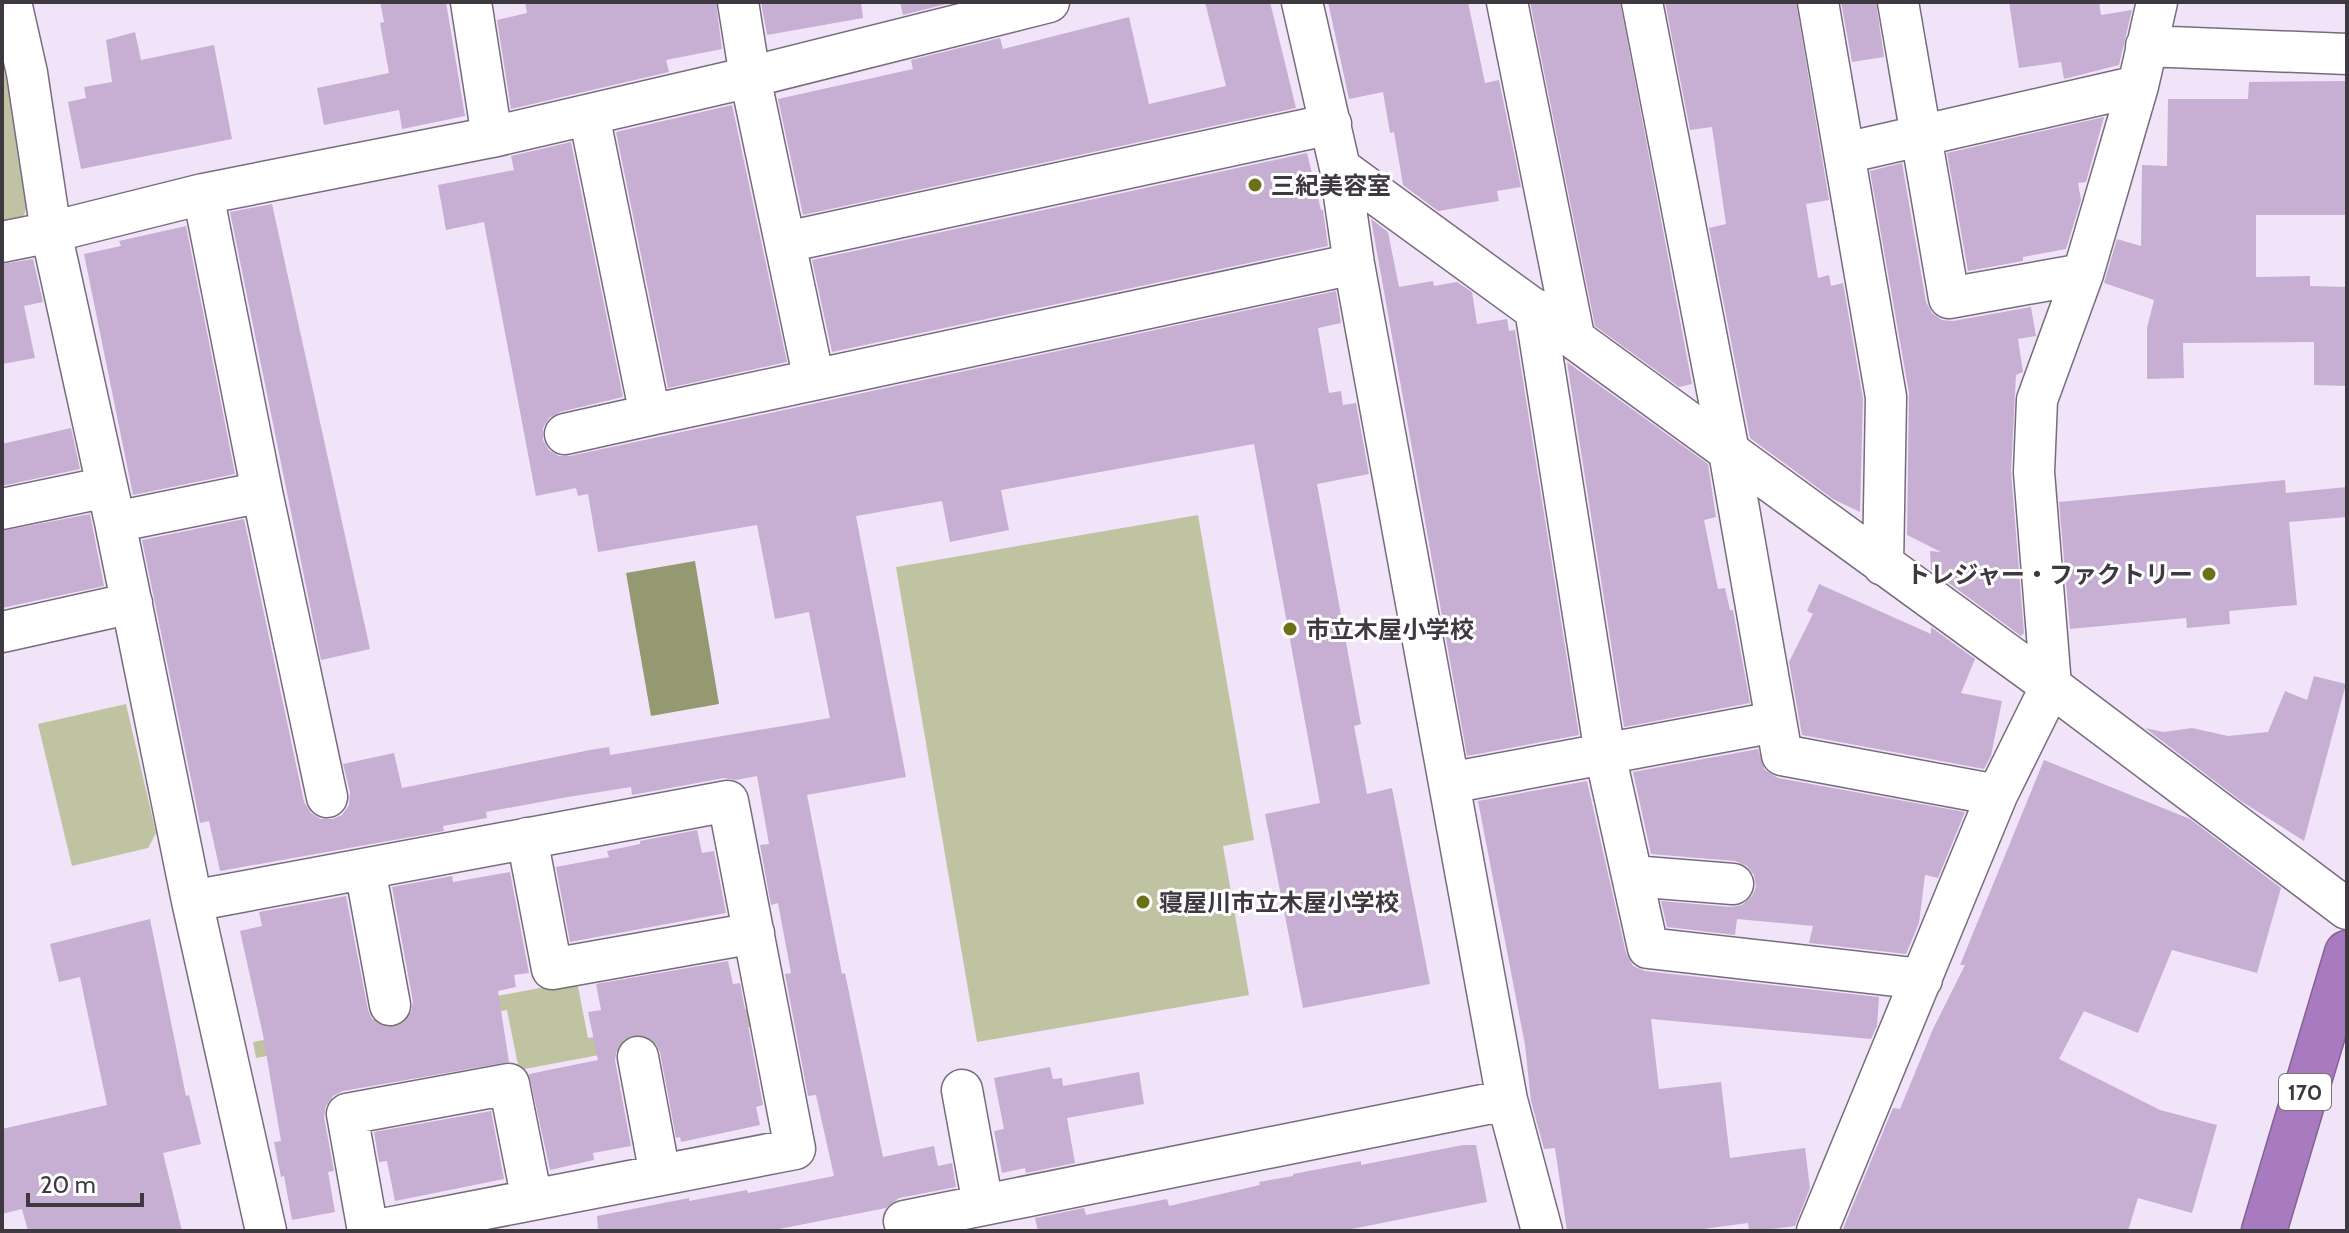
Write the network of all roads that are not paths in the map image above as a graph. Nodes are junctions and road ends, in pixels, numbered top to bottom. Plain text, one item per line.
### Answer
1 (11, 2) edge
2 (471, 2) edge
3 (738, 2) edge
4 (1049, 2) edge
5 (1302, 2) edge
6 (1507, 2) edge
7 (1642, 2) edge
8 (1818, 2) edge
9 (1898, 2) edge
10 (2157, 2) edge
11 (2146, 46) junction
12 (2347, 54) edge
13 (750, 77) junction
14 (2138, 86) junction
15 (589, 115) junction
16 (1331, 124) junction
17 (1921, 134) junction
18 (492, 137) junction
19 (1845, 153) junction
20 (1340, 168) junction
21 (203, 194) junction
22 (51, 232) junction
23 (2, 242) edge
24 (786, 242) junction
25 (1354, 264) junction
26 (2083, 274) junction
27 (1535, 309) junction
28 (1574, 336) junction
29 (814, 380) junction
30 (650, 415) junction
31 (565, 434) dead end
32 (1729, 452) junction
33 (262, 492) junction
34 (111, 504) junction
35 (2, 509) edge
36 (1883, 565) junction
37 (132, 603) junction
38 (2, 632) edge
39 (2051, 686) junction
40 (1775, 722) junction
41 (1605, 754) junction
42 (1449, 783) junction
43 (1997, 795) junction
44 (327, 797) dead end
45 (527, 838) junction
46 (365, 869) junction
47 (1632, 876) junction
48 (1733, 884) dead end
49 (192, 901) junction
50 (2347, 909) edge
51 (754, 933) junction
52 (2347, 953) edge
53 (1922, 979) junction
54 (390, 1005) dead end
55 (638, 1057) dead end
56 (962, 1090) dead end
57 (1507, 1100) junction
58 (660, 1175) junction
59 (532, 1200) junction
60 (983, 1205) junction
61 (904, 1221) dead end
62 (266, 1231) edge
63 (370, 1231) edge
64 (1542, 1231) edge
65 (1817, 1231) edge
66 (2264, 1231) edge

1 - 22 street
2 - 18 street
3 - 13 street
4 - 13 street
5 - 16 street
6 - 28 street
7 - 32 street
8 - 19 street
9 - 17 street
10 - 11 street
11 - 12 street
11 - 14 street
13 - 15 street
13 - 24 street
14 - 17 street
14 - 26 street
15 - 18 street
15 - 30 street
16 - 20 street
16 - 24 street
17 - 19 street
17 - 26 street
18 - 21 street
19 - 36 street
20 - 25 street
20 - 27 street
21 - 22 street
21 - 33 street
22 - 23 street
22 - 34 street
24 - 29 street
25 - 29 street
25 - 42 street
26 - 39 street
27 - 28 street
27 - 41 street
28 - 32 street
29 - 30 street
30 - 31 street
32 - 36 street
32 - 40 street
33 - 34 street
33 - 44 street
34 - 35 street
34 - 37 street
36 - 39 street
37 - 38 street
37 - 49 street
39 - 43 street
39 - 50 street
40 - 41 street
40 - 43 street
41 - 42 street
41 - 47 street
42 - 57 street
43 - 53 street
45 - 46 street
45 - 51 street
45 - 51 street
46 - 49 street
46 - 54 street
47 - 48 street
47 - 53 street
49 - 62 street
51 - 58 street
52 - 66 highway, 170
53 - 65 street
55 - 58 street
56 - 60 street
57 - 60 street
57 - 64 street
58 - 59 street
59 - 63 street
59 - 63 street
60 - 61 street

